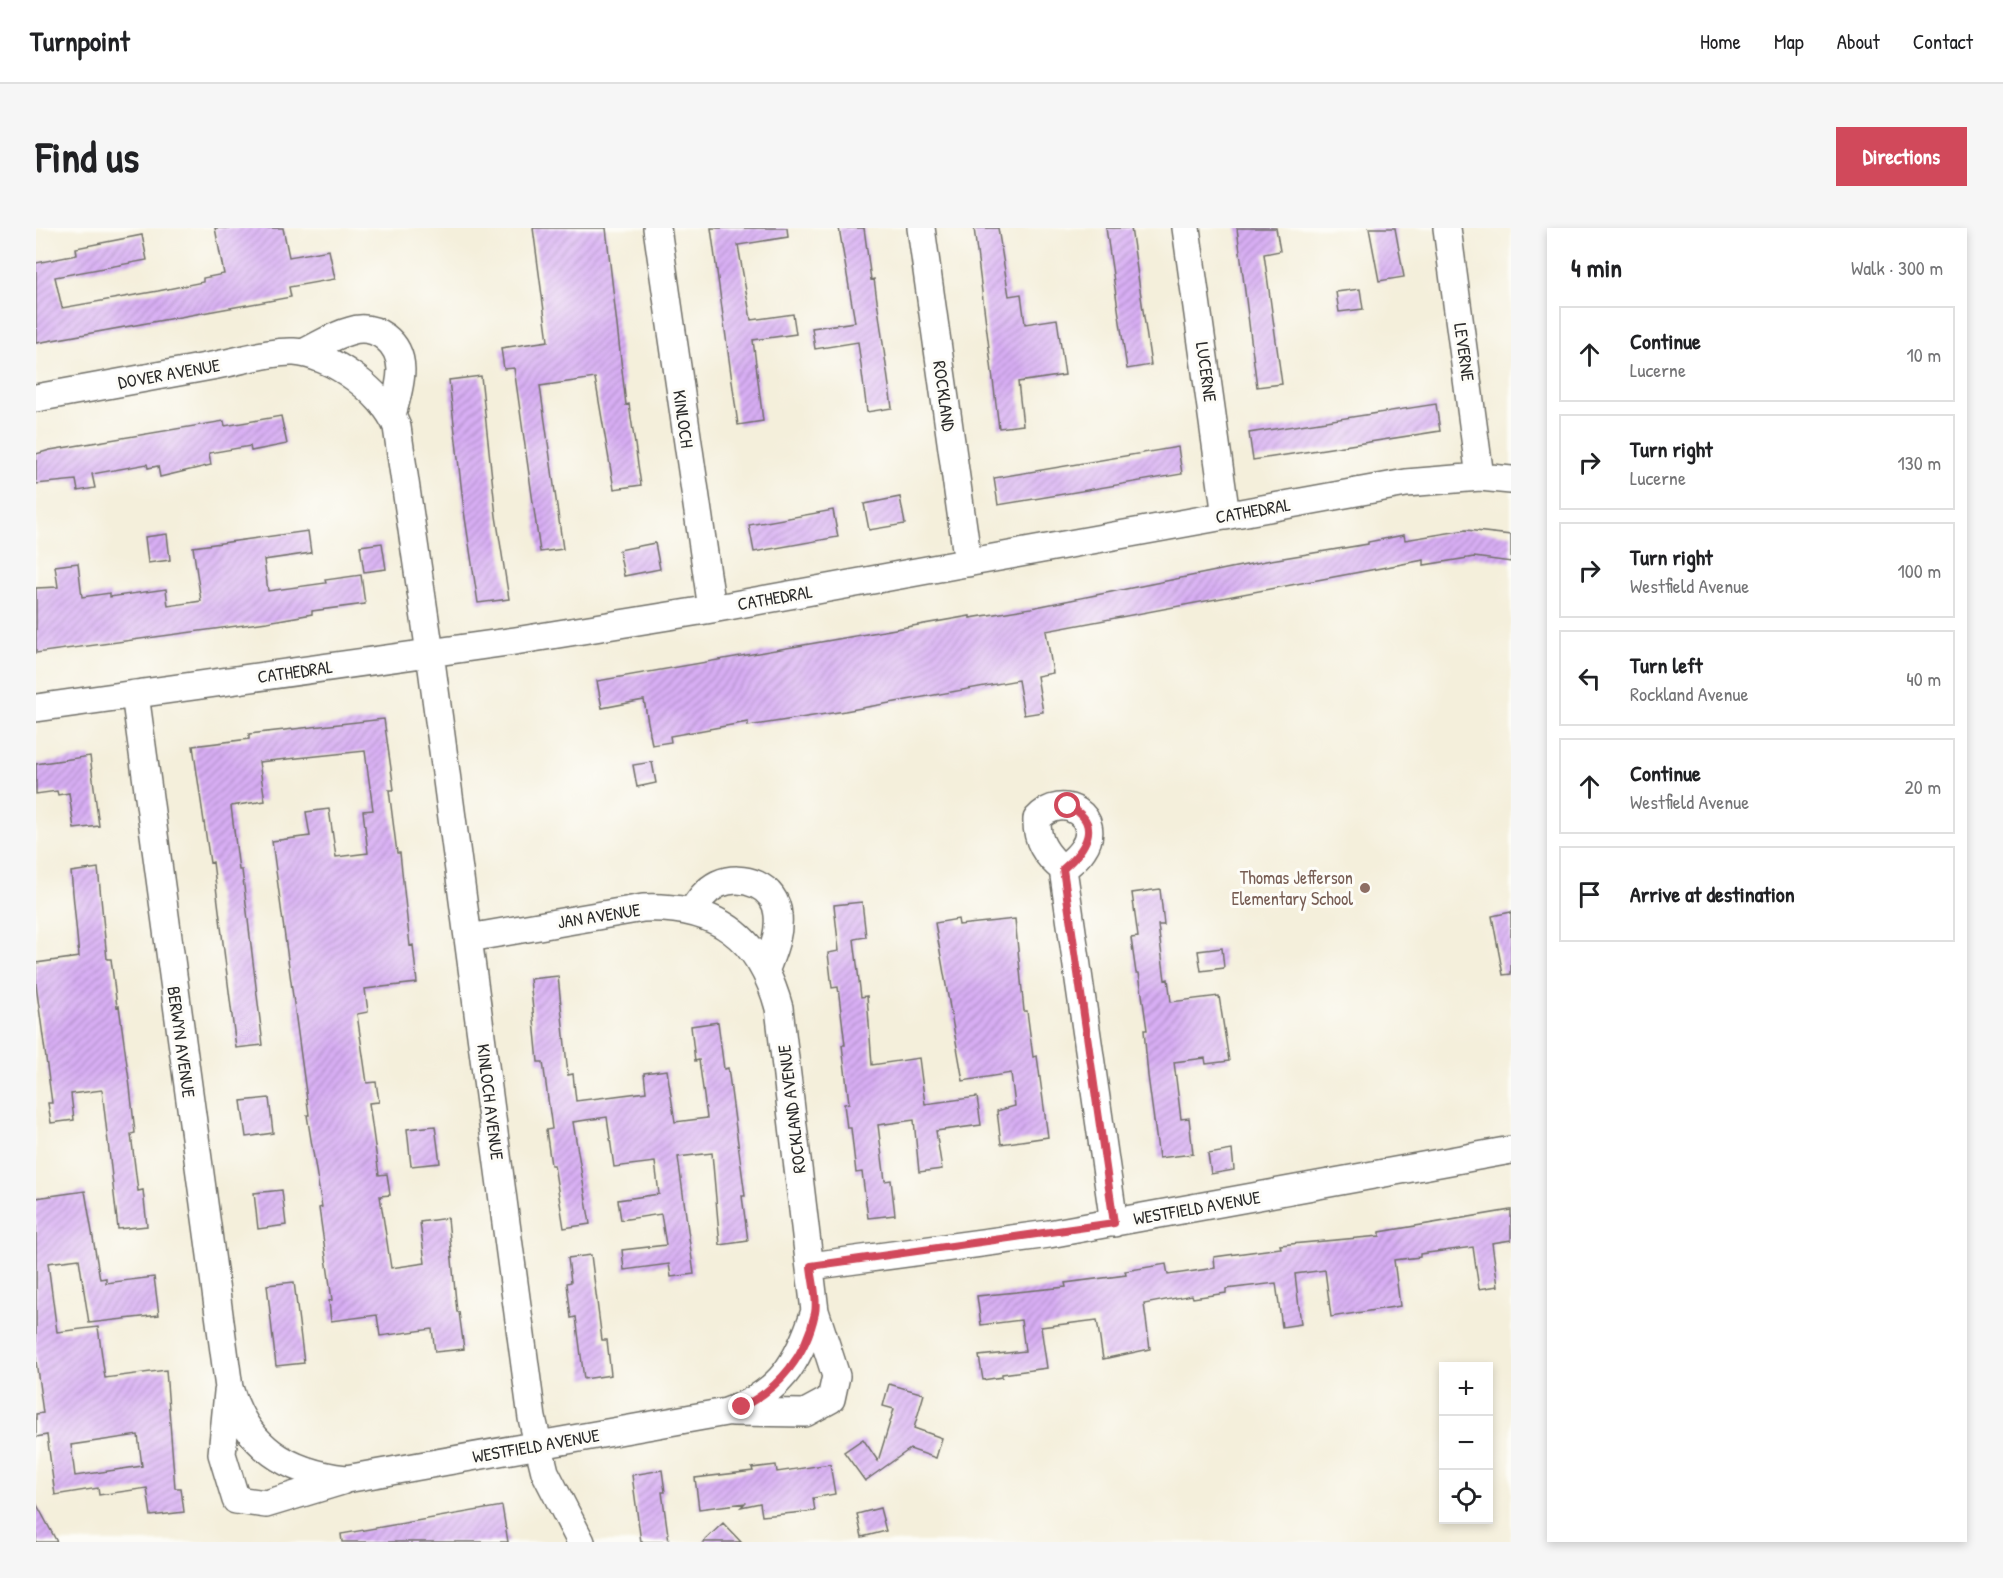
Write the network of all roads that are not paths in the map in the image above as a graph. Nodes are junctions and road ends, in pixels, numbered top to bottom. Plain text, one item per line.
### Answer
1 (657, 228) edge
2 (921, 228) edge
3 (1186, 228) edge
4 (1447, 228) edge
5 (303, 353) junction
6 (36, 398) edge
7 (392, 415) junction
8 (1480, 477) junction
9 (1511, 480) edge
10 (1226, 516) junction
11 (968, 563) junction
12 (712, 609) junction
13 (430, 653) junction
14 (135, 694) junction
15 (36, 708) edge
16 (1063, 869) dead end
17 (692, 911) junction
18 (726, 926) joint
19 (469, 938) junction
20 (766, 969) junction
21 (1511, 1150) edge
22 (1114, 1223) junction
23 (811, 1266) junction
24 (815, 1311) junction
25 (791, 1368) joint
26 (229, 1389) junction
27 (831, 1399) joint
28 (726, 1412) junction
29 (538, 1446) junction
30 (274, 1456) joint
31 (346, 1479) junction
32 (236, 1500) joint
33 (580, 1542) edge

1 - 12 street, KINLOCH
2 - 11 street, ROCKLAND
3 - 10 street, LUCERNE
4 - 8 street, LEVERNE
5 - 6 street, DOVER AVENUE
5 - 7 street, DOVER AVENUE
5 - 7 street, DOVER AVENUE
7 - 13 street, DOVER AVENUE
8 - 9 street, CATHEDRAL
8 - 10 street, CATHEDRAL
10 - 11 street, CATHEDRAL
11 - 12 street, CATHEDRAL
12 - 13 street, CATHEDRAL
13 - 14 street, CATHEDRAL
13 - 19 street, KINLOCH AVENUE
14 - 15 street, CATHEDRAL
14 - 26 street, BERWYN AVENUE
16 - 22 street
17 - 18 street, JAN AVENUE
17 - 19 street, JAN AVENUE
17 - 20 street
18 - 20 street, ROCKLAND AVENUE
19 - 29 street, KINLOCH AVENUE
20 - 23 street, ROCKLAND AVENUE
21 - 22 street, WESTFIELD AVENUE
22 - 23 street, WESTFIELD AVENUE
23 - 24 street, ROCKLAND AVENUE
24 - 25 street, ROCKLAND AVENUE
24 - 27 street, ROCKLAND AVENUE
25 - 28 street, WESTFIELD AVENUE
26 - 30 street, BERWYN AVENUE
26 - 32 street, BERWYN AVENUE
27 - 28 street, WESTFIELD AVENUE
28 - 29 street, WESTFIELD AVENUE
29 - 31 street, WESTFIELD AVENUE
29 - 33 street, KINLOCH AVENUE
30 - 31 street, WESTFIELD AVENUE
31 - 32 street, WESTFIELD AVENUE

